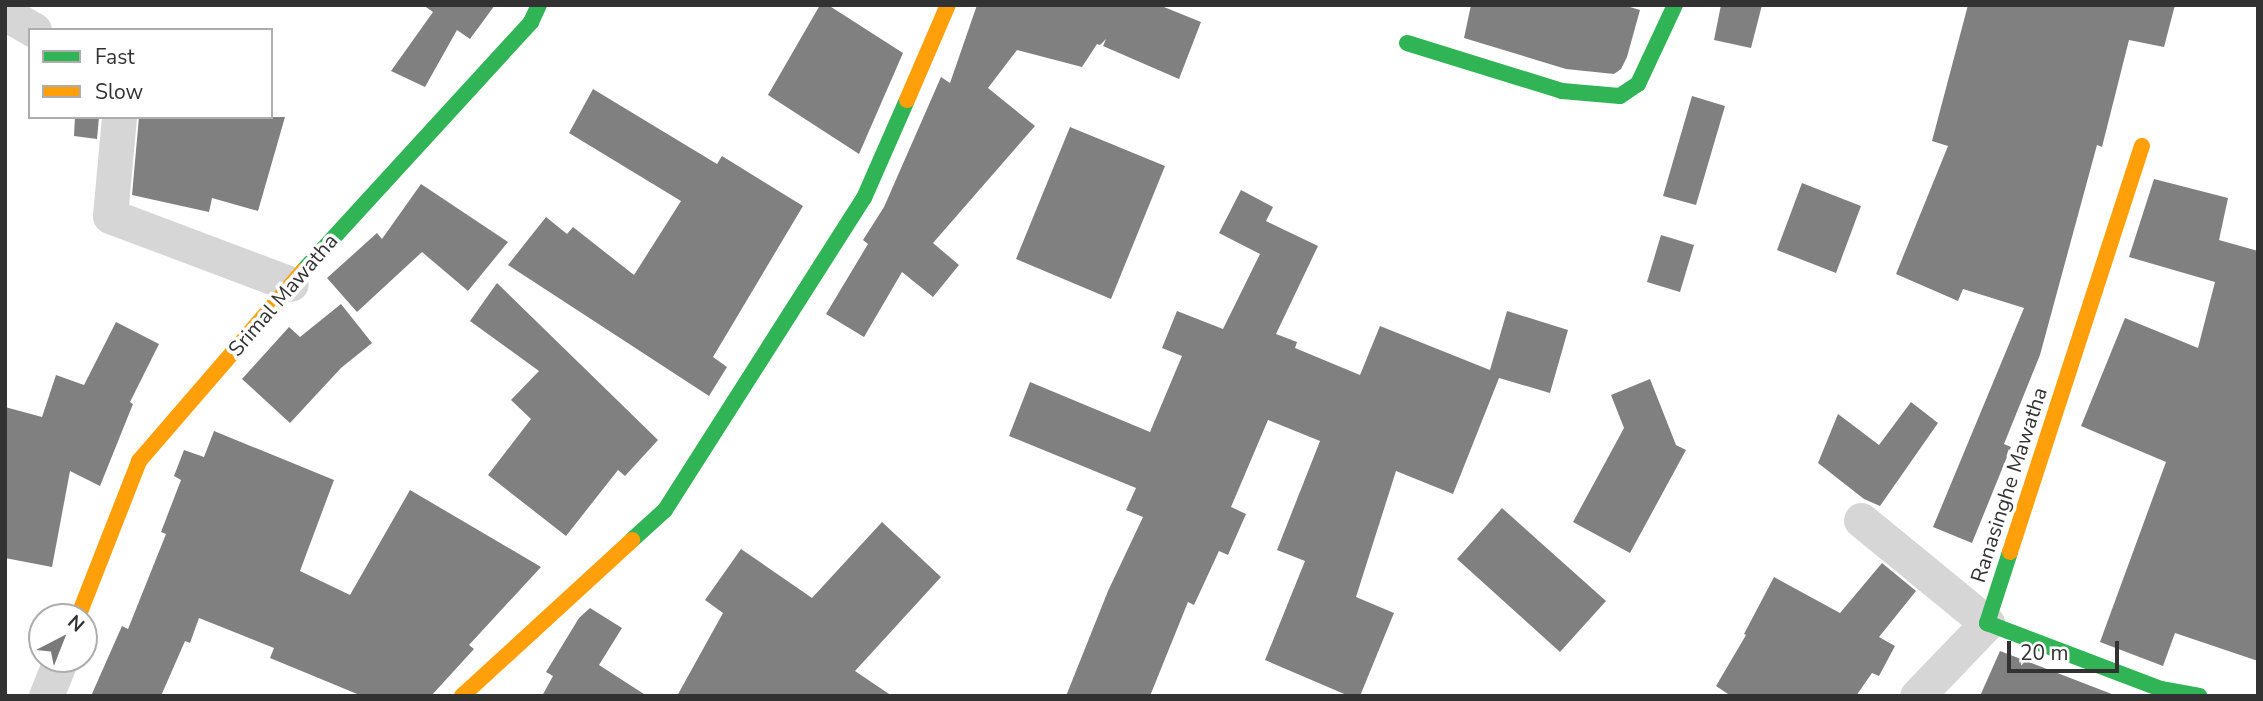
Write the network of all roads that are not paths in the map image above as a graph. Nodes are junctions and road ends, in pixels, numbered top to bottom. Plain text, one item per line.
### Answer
1 (539, 5) edge
2 (948, 5) edge
3 (1675, 5) edge
4 (1407, 43) dead end
5 (119, 119) edge
6 (2142, 146) dead end
7 (291, 284) junction
8 (1861, 520) dead end
9 (83, 603) edge
10 (1987, 622) junction
11 (55, 673) edge
12 (46, 696) edge
13 (462, 696) edge
14 (1917, 696) edge
15 (2199, 696) edge

1 - 7 street, Srimal Mawatha
2 - 13 street
3 - 4 street
5 - 7 street
6 - 10 street, Ranasinghe Mawatha
7 - 9 street, Srimal Mawatha
8 - 10 street
10 - 14 street
10 - 15 street
11 - 12 street

